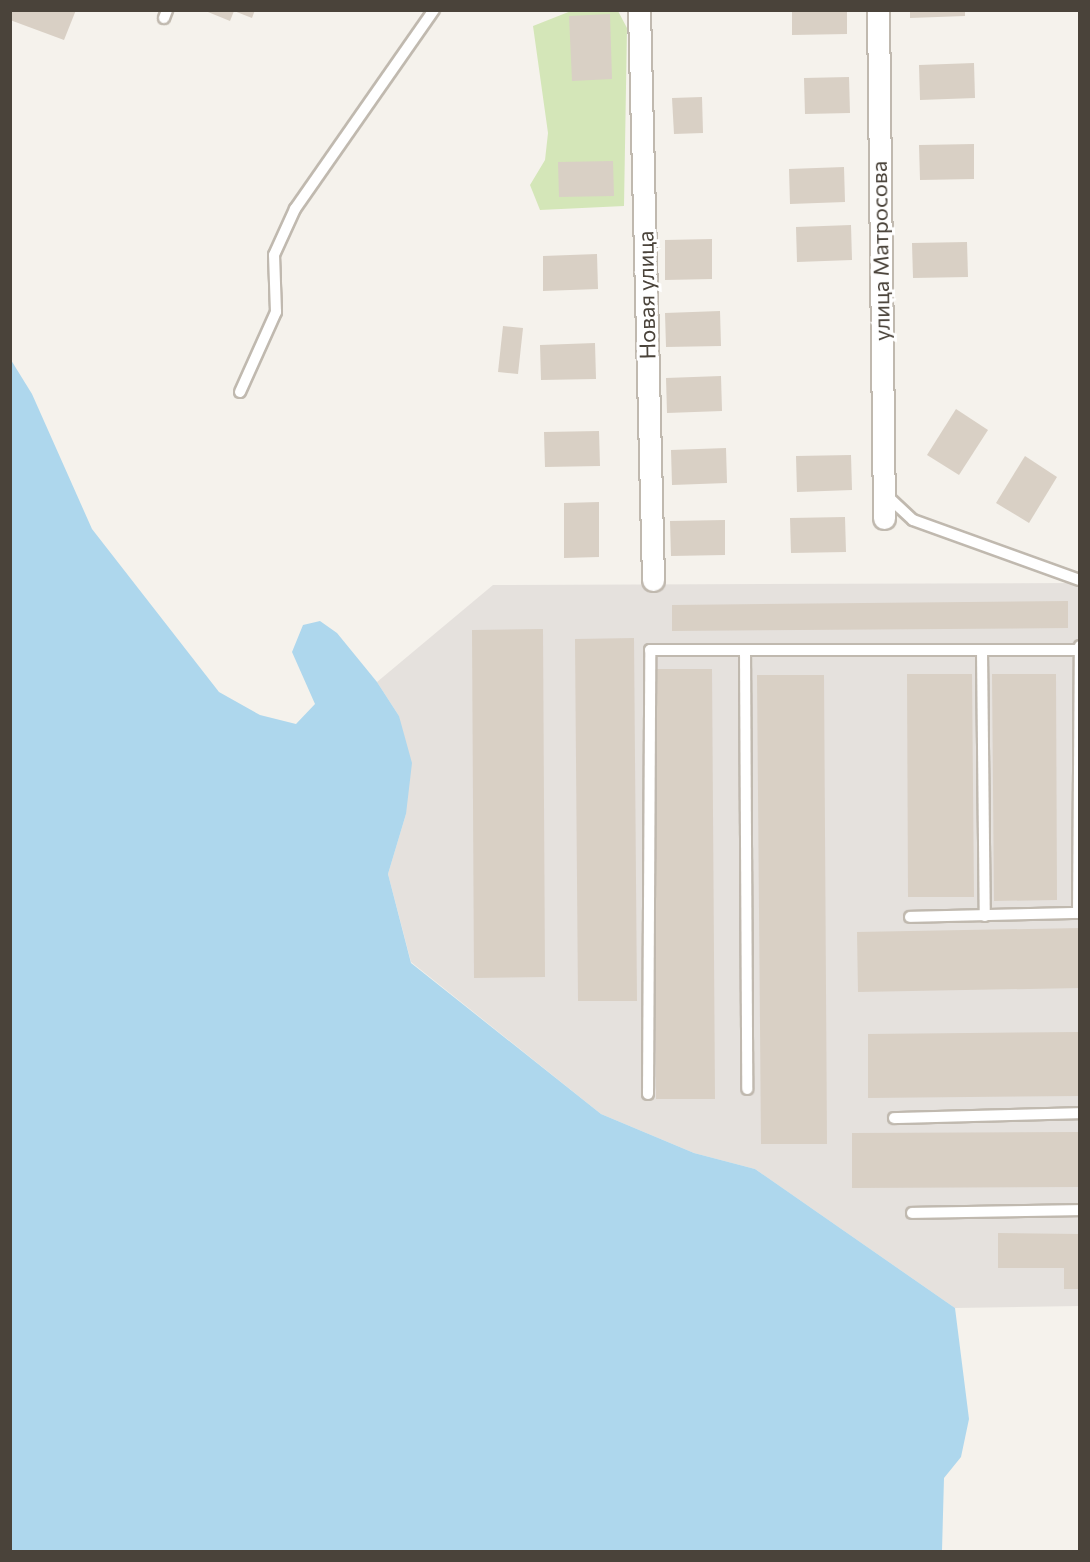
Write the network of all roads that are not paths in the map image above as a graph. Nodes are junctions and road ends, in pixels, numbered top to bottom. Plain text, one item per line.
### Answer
1 (434, 10) edge
2 (639, 10) edge
3 (878, 10) edge
4 (240, 392) dead end
5 (883, 492) junction
6 (884, 518) dead end
7 (653, 580) dead end
8 (1080, 580) edge
9 (1078, 648) edge
10 (745, 650) junction
11 (982, 651) junction
12 (985, 916) junction
13 (910, 917) dead end
14 (747, 1089) dead end
15 (648, 1094) dead end
16 (1080, 1113) edge
17 (894, 1118) dead end
18 (1080, 1210) edge
19 (912, 1213) dead end

1 - 4 lane
2 - 7 street, Новая улица
3 - 5 street, улица Матросова
5 - 6 street, улица Матросова
5 - 8 lane
9 - 11 lane
9 - 12 lane
10 - 11 lane
10 - 14 lane
10 - 15 lane
11 - 12 lane
12 - 13 lane
16 - 17 lane
18 - 19 lane

